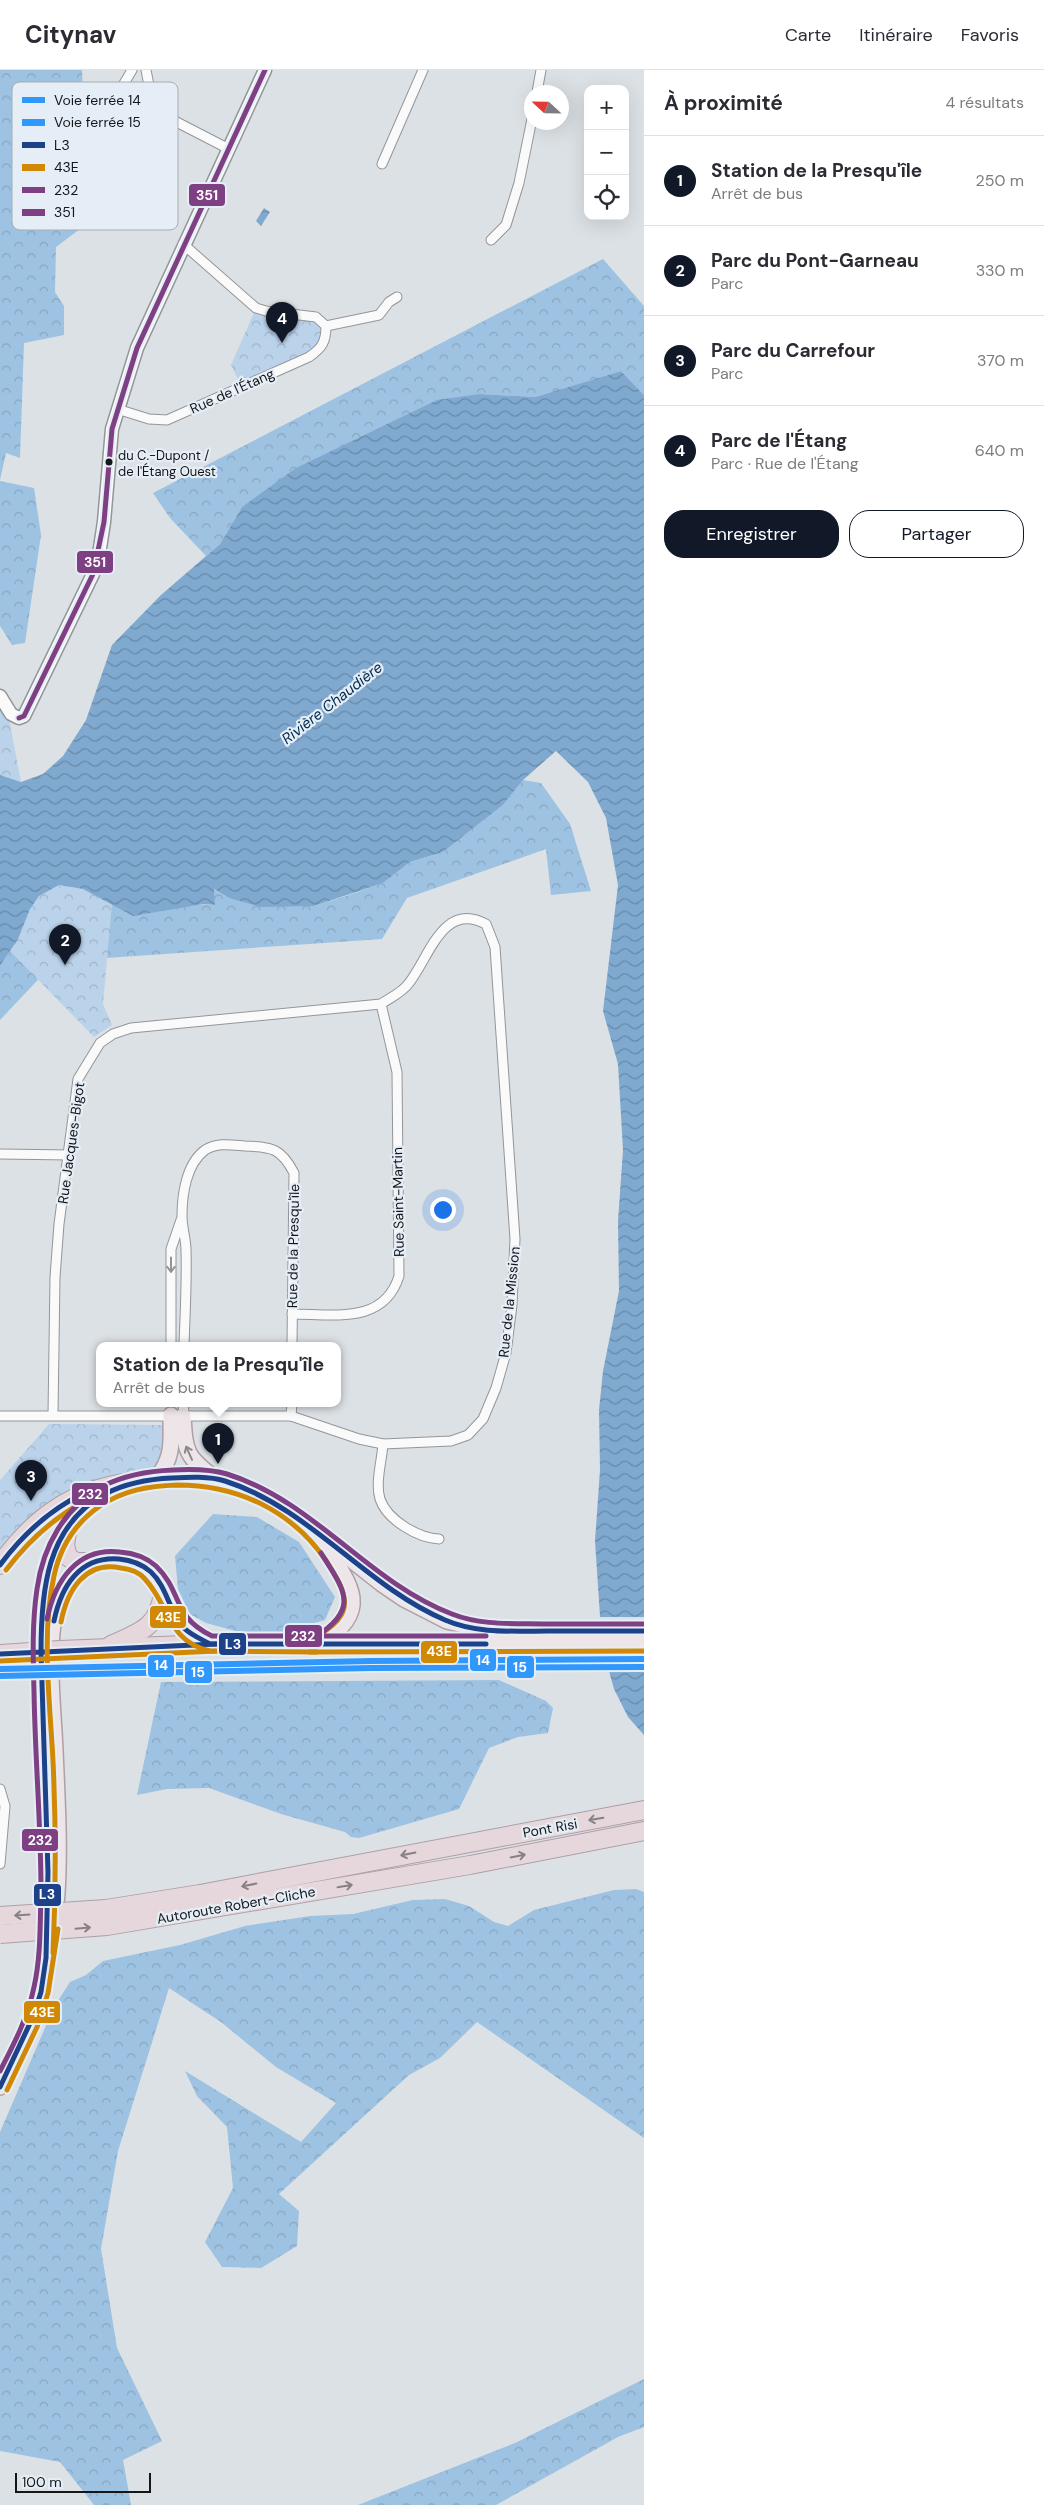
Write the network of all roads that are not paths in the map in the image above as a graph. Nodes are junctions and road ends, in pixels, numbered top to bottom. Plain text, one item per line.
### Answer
1 (132, 70) edge
2 (265, 70) edge
3 (423, 70) edge
4 (541, 70) edge
5 (125, 82) edge
6 (538, 85) edge
7 (178, 123) edge
8 (530, 130) edge
9 (228, 148) junction
10 (382, 164) dead end
11 (491, 240) dead end
12 (184, 244) junction
13 (397, 297) dead end
14 (326, 326) junction
15 (117, 409) junction
16 (0, 696) edge
17 (381, 1004) junction
18 (0, 1154) edge
19 (70, 1155) junction
20 (182, 1218) junction
21 (292, 1314) junction
22 (171, 1342) edge
23 (184, 1342) edge
24 (292, 1342) edge
25 (292, 1407) edge
26 (177, 1409) edge
27 (53, 1414) junction
28 (0, 1416) edge
29 (292, 1416) junction
30 (383, 1444) junction
31 (157, 1478) junction
32 (216, 1479) junction
33 (130, 1482) junction
34 (68, 1526) junction
35 (314, 1530) junction
36 (439, 1539) dead end
37 (91, 1562) junction
38 (0, 1564) edge
39 (163, 1591) junction
40 (644, 1631) edge
41 (488, 1638) junction
42 (644, 1643) edge
43 (210, 1644) junction
44 (317, 1645) junction
45 (104, 1648) junction
46 (0, 1654) edge
47 (0, 1789) edge
48 (644, 1810) edge
49 (644, 1831) edge
50 (456, 1845) joint
51 (0, 1864) edge
52 (470, 1865) joint
53 (0, 1916) edge
54 (106, 1917) junction
55 (0, 1934) edge
56 (46, 1953) junction
57 (0, 2087) edge

1 - 5 street
2 - 9 street
3 - 10 street
4 - 6 street
7 - 9 street
8 - 11 street
9 - 12 street
12 - 14 street
12 - 15 street
13 - 14 street
14 - 15 street, Rue de l'Étang
15 - 16 street
17 - 19 street, Rue Jacques-Bigot
17 - 21 street, Rue Saint-Martin
17 - 30 street, Rue de la Mission
18 - 19 street
19 - 27 street, Rue Jacques-Bigot
20 - 21 street, Rue de la Presqu'île
20 -> 22 street, Rue de la Presqu'île
20 - 23 street, Rue de la Presqu'île
21 - 24 street, Rue de la Presqu'île
25 - 29 street
26 - 27 street, Rue de la Mission
26 - 29 street, Rue de la Mission
26 - 31 main road
32 -> 26 main road
27 - 28 street, Rue de la Mission
29 - 30 street, Rue de la Mission
30 - 36 street
31 - 32 main road
31 - 33 main road
32 - 35 main road
33 - 34 main road
33 - 38 highway
34 - 37 highway
34 - 56 main road
35 - 41 main road
35 - 44 main road
37 - 39 main road
37 - 56 main road
39 - 43 main road
39 - 45 highway
40 - 41 main road
41 - 42 main road
41 - 44 main road
43 - 44 main road
43 - 45 highway
45 - 46 highway, bridge
47 - 51 street
48 -> 50 highway, Pont Risi
52 -> 49 highway, Pont Risi
50 -> 54 highway, Autoroute Robert-Cliche
54 -> 52 highway, Autoroute Robert-Cliche
54 -> 53 highway, Autoroute Robert-Cliche, bridge
55 -> 54 highway, Autoroute Robert-Cliche, bridge
56 - 57 main road

